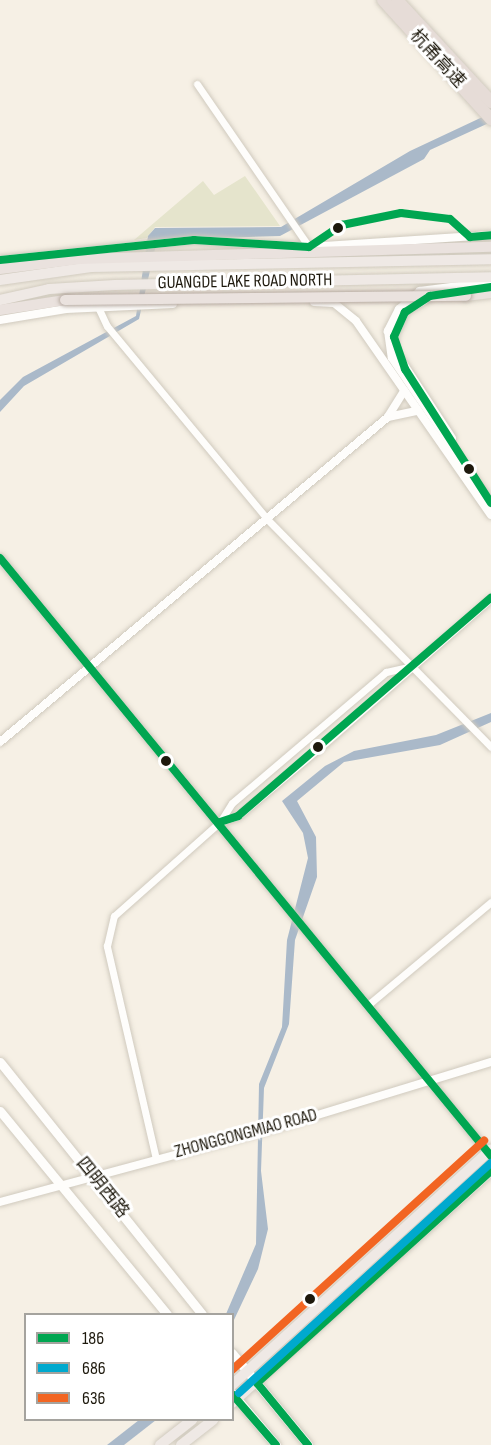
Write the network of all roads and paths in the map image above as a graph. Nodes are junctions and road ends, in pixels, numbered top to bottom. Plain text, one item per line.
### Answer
1 (383, 0) edge
2 (397, 0) edge
3 (197, 84) dead end
4 (491, 102) edge
5 (491, 118) edge
6 (491, 235) edge
7 (309, 246) junction
8 (491, 247) edge
9 (491, 259) edge
10 (0, 260) edge
11 (0, 269) edge
12 (491, 277) edge
13 (0, 280) edge
14 (491, 282) edge
15 (491, 287) edge
16 (491, 293) edge
17 (412, 297) junction
18 (0, 300) edge
19 (98, 307) junction
20 (0, 310) edge
21 (0, 320) edge
22 (404, 391) junction
23 (417, 411) junction
24 (388, 417) junction
25 (462, 460) junction
26 (491, 503) edge
27 (491, 515) edge
28 (268, 520) junction
29 (0, 558) edge
30 (491, 597) edge
31 (91, 667) junction
32 (408, 667) junction
33 (0, 742) edge
34 (491, 747) edge
35 (220, 822) junction
36 (491, 902) edge
37 (369, 1005) junction
38 (0, 1062) edge
39 (491, 1062) edge
40 (432, 1081) junction
41 (0, 1111) edge
42 (490, 1152) edge
43 (156, 1159) junction
44 (491, 1172) edge
45 (93, 1176) junction
46 (62, 1185) junction
47 (0, 1202) edge
48 (166, 1313) edge
49 (201, 1313) edge
50 (234, 1355) edge
51 (248, 1372) junction
52 (234, 1383) edge
53 (257, 1383) junction
54 (234, 1398) edge
55 (190, 1421) edge
56 (211, 1421) edge
57 (160, 1445) edge
58 (181, 1445) edge
59 (276, 1445) edge
60 (308, 1445) edge

1 - 5 highway, 杭甬高速
2 - 4 highway, 杭甬高速
3 - 7 street
6 - 7 street
7 - 10 street
8 - 11 highway
9 - 13 main road, GUANGDE LAKE ROAD NORTH
12 - 18 main road, GUANGDE LAKE ROAD NORTH
14 - 17 street
15 - 25 street
16 - 17 highway, bridge
17 - 20 highway, bridge
17 - 25 street
19 - 21 street
19 - 22 street
19 - 28 street
22 - 23 street
22 - 24 street
23 - 24 street
23 - 27 street
24 - 28 street
25 - 26 street
28 - 31 street
28 - 32 street
29 - 31 street
30 - 32 street
31 - 33 street
31 - 35 street
32 - 34 street
32 - 35 street
32 - 35 street
35 - 37 street
35 - 43 street
36 - 37 street
37 - 40 street
38 - 45 main road, 四明西路
39 - 40 street, ZHONGGONGMIAO ROAD
40 - 42 street
40 - 43 street, ZHONGGONGMIAO ROAD
41 - 46 main road, 四明西路
42 - 51 main road
43 - 45 street, ZHONGGONGMIAO ROAD
44 - 53 main road
45 - 46 street, ZHONGGONGMIAO ROAD
45 - 49 main road, 四明西路
46 - 47 street, ZHONGGONGMIAO ROAD
46 - 48 main road, 四明西路
50 - 51 main road
51 - 52 main road
51 - 53 main road
53 - 54 main road
53 - 60 main road
54 - 59 main road
55 - 57 main road
56 - 58 main road

